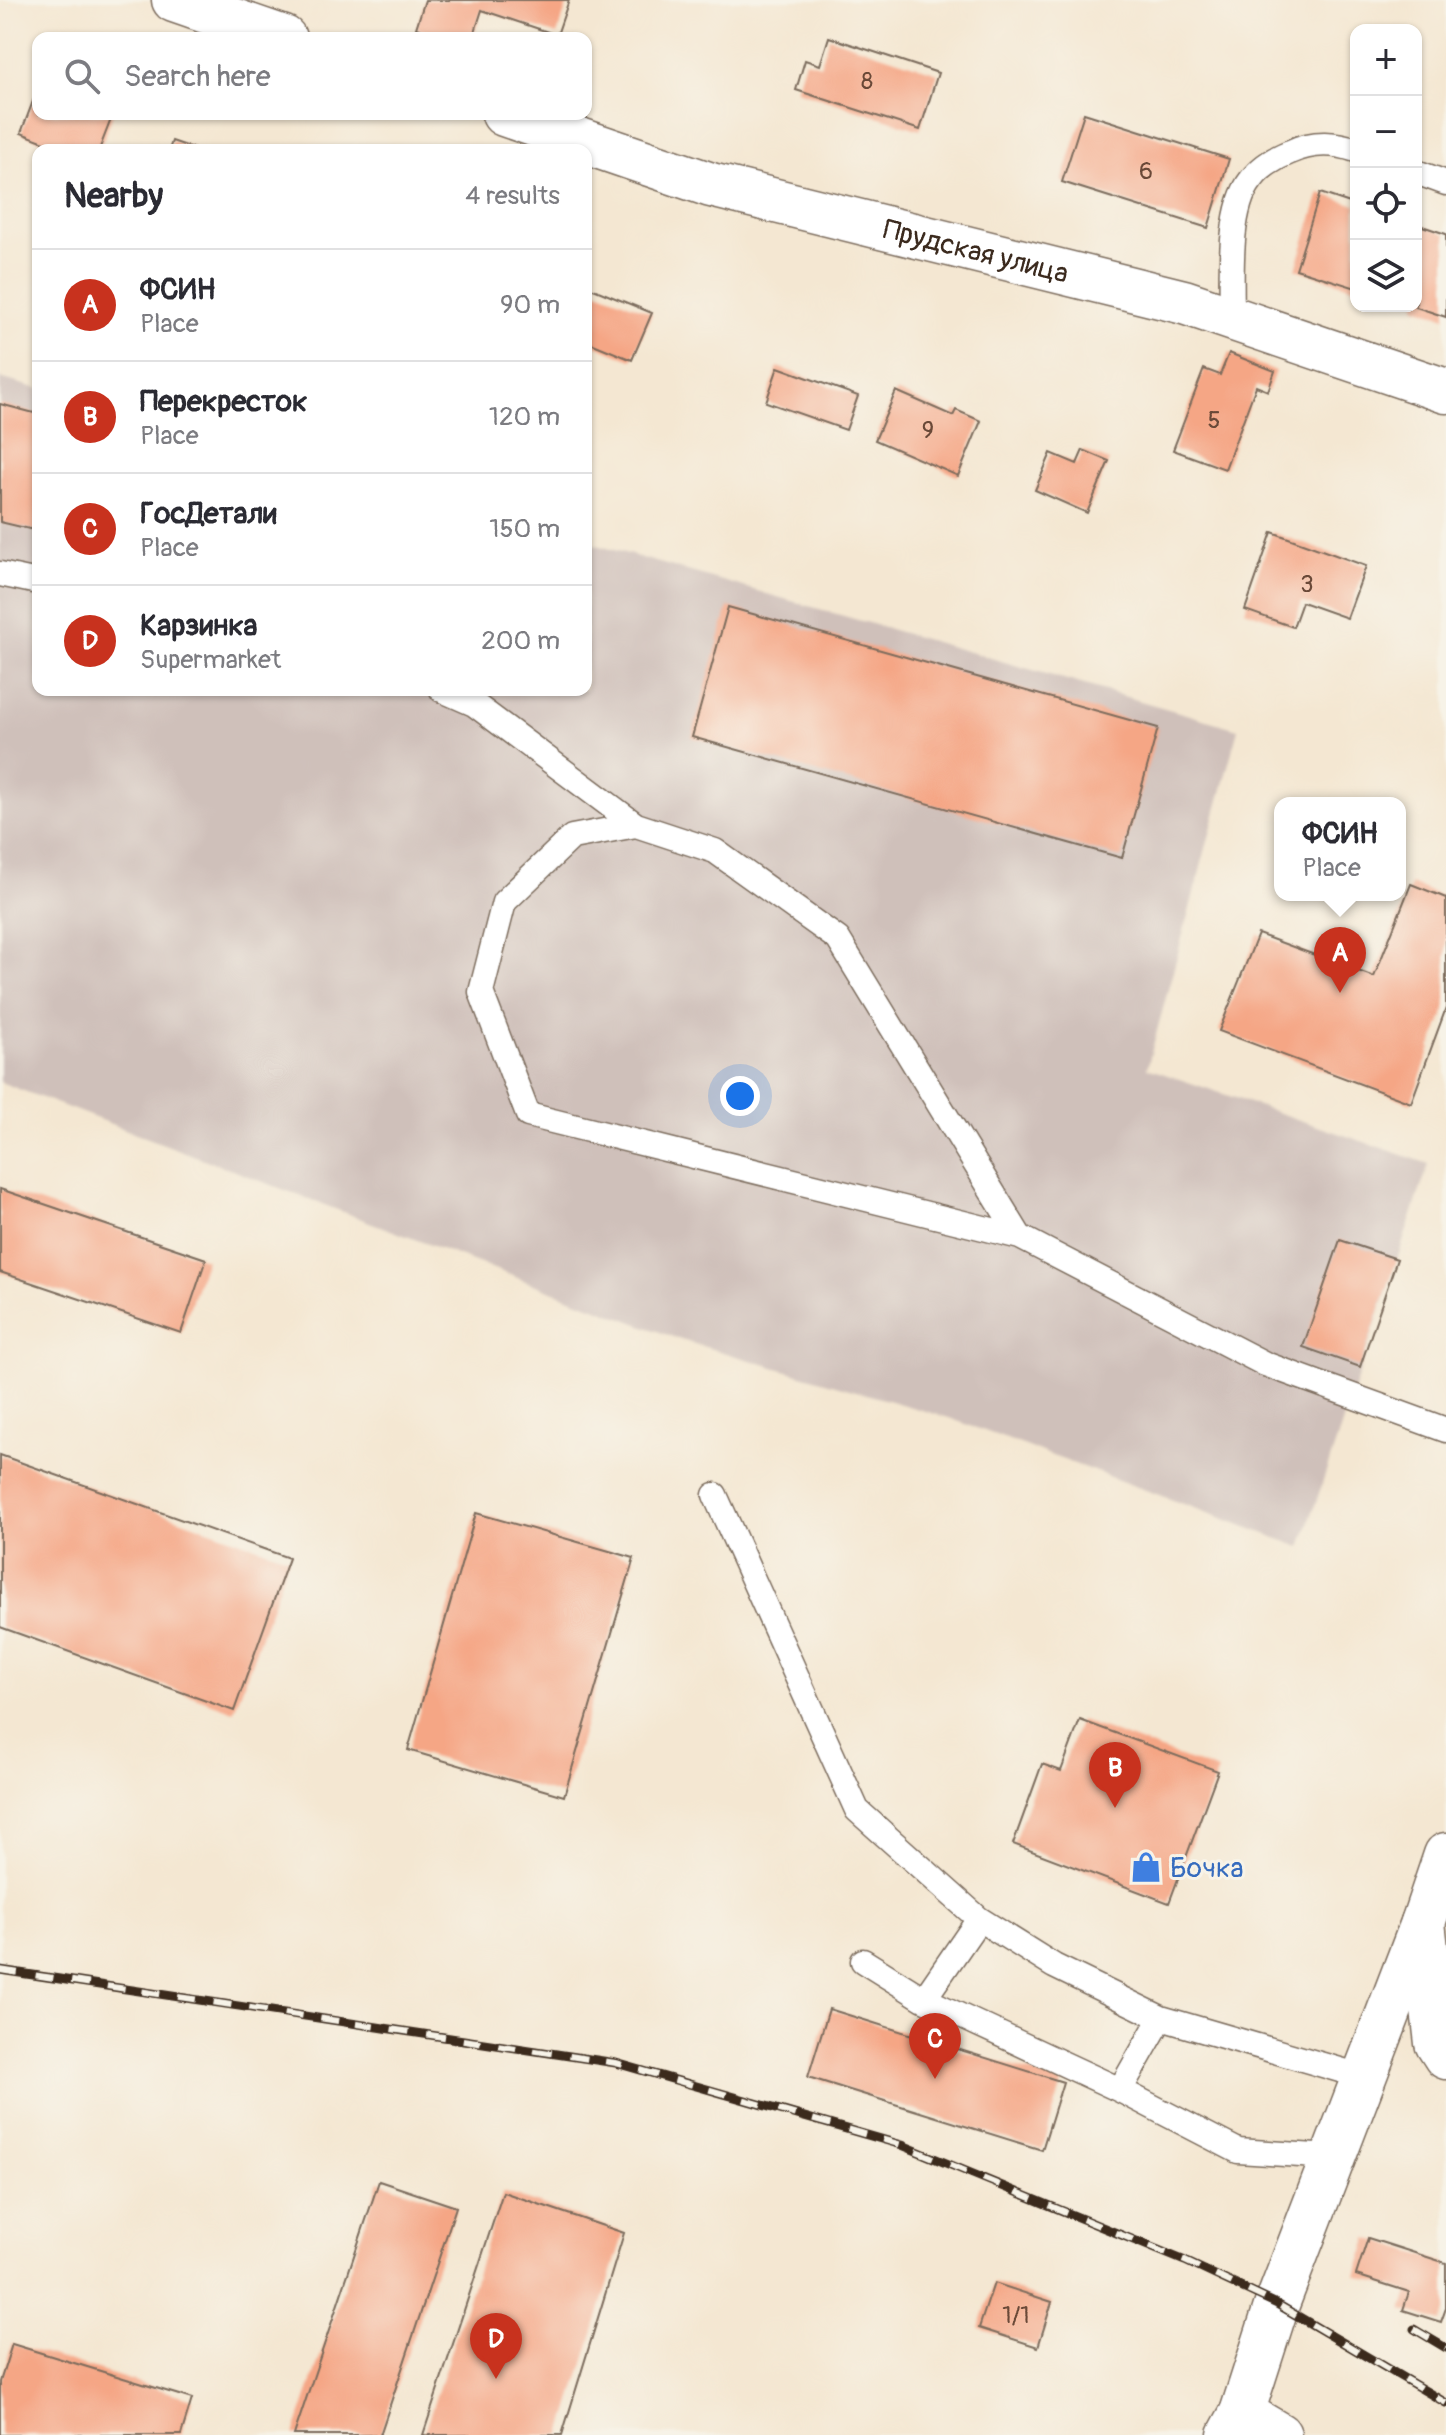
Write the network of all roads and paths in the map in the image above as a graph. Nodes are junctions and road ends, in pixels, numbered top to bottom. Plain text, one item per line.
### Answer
1 (174, 0) edge
2 (267, 32) edge
3 (521, 120) edge
4 (591, 144) edge
5 (592, 144) edge
6 (1350, 148) edge
7 (1422, 174) edge
8 (1446, 183) edge
9 (1232, 319) junction
10 (1446, 391) edge
11 (0, 574) edge
12 (32, 581) edge
13 (456, 696) edge
14 (636, 825) junction
15 (1020, 1237) junction
16 (1446, 1430) edge
17 (715, 1495) dead end
18 (1446, 1855) edge
19 (979, 1919) junction
20 (1423, 1923) junction
21 (863, 1961) dead end
22 (924, 1999) junction
23 (1161, 2018) junction
24 (1442, 2050) edge
25 (1364, 2077) junction
26 (1120, 2090) junction
27 (1332, 2157) junction
28 (1250, 2428) edge

1 - 2 street
3 - 4 street, Прудская улица
5 - 9 street, Прудская улица
6 - 9 lane
7 - 8 lane
9 - 10 street, Прудская улица
11 - 12 lane
13 - 14 lane
14 - 15 lane
14 - 15 lane
15 - 16 lane
17 - 19 lane
18 - 20 street
19 - 22 lane
19 - 23 lane
20 - 24 street
20 - 25 street
21 - 22 lane
22 - 26 lane
23 - 25 lane
23 - 26 lane
25 - 27 street
26 - 27 lane
27 - 28 street

